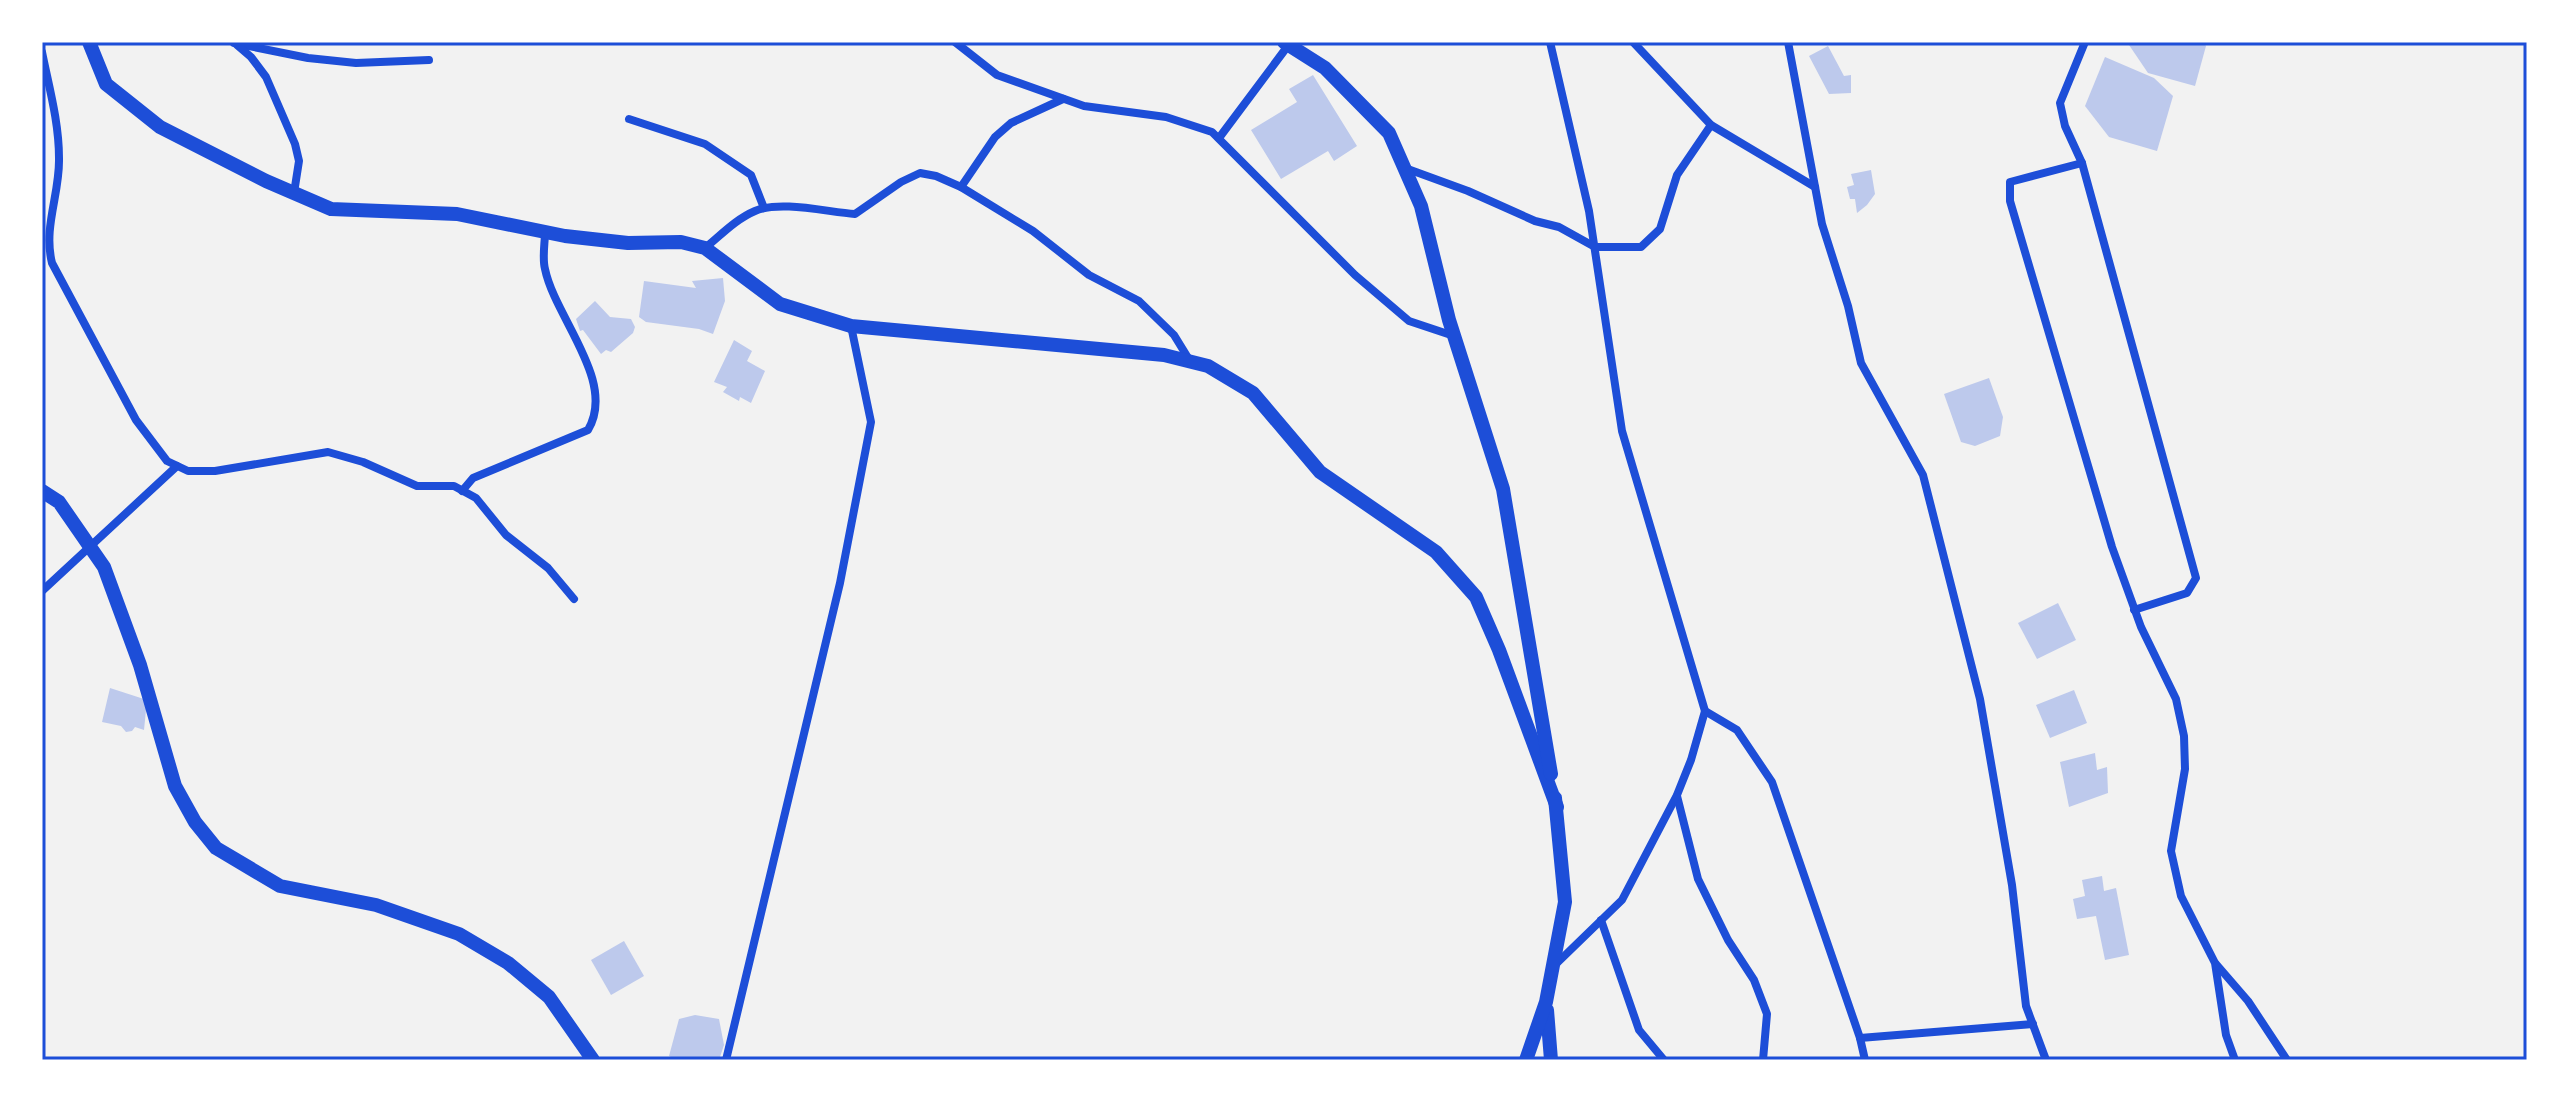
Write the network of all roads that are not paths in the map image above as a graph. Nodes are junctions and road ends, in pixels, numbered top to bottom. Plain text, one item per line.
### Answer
1 (89, 42) edge
2 (234, 42) edge
3 (955, 42) edge
4 (1550, 42) edge
5 (1633, 42) edge
6 (1788, 42) edge
7 (2085, 42) edge
8 (1287, 43) edge
9 (42, 52) edge
10 (429, 60) dead end
11 (1064, 99) junction
12 (629, 119) dead end
13 (1711, 125) junction
14 (1219, 138) junction
15 (2082, 163) junction
16 (1404, 168) junction
17 (961, 187) junction
18 (1815, 187) junction
19 (294, 193) junction
20 (764, 208) junction
21 (545, 232) junction
22 (1595, 247) junction
23 (705, 248) junction
24 (851, 326) junction
25 (1454, 336) junction
26 (1190, 362) junction
27 (177, 466) junction
28 (42, 491) edge
29 (462, 491) junction
30 (90, 548) junction
31 (42, 591) edge
32 (574, 599) dead end
33 (2134, 610) junction
34 (1705, 711) junction
35 (1677, 795) junction
36 (1557, 807) junction
37 (1601, 920) junction
38 (2215, 963) junction
39 (1553, 967) junction
40 (1546, 1002) junction
41 (2033, 1024) junction
42 (1860, 1038) junction
43 (593, 1060) edge
44 (726, 1060) edge
45 (1526, 1060) edge
46 (1551, 1060) edge
47 (1664, 1060) edge
48 (1763, 1060) edge
49 (1865, 1060) edge
50 (2046, 1060) edge
51 (2235, 1060) edge
52 (2287, 1060) edge

1 - 19 street
2 - 10 street
2 - 19 street
3 - 11 street
4 - 22 street
5 - 13 street
6 - 18 street
7 - 15 street
8 - 14 street
8 - 16 street
9 - 27 street
11 - 14 street
11 - 17 street
12 - 20 street
13 - 18 street
13 - 22 street
14 - 25 street
15 - 33 street
15 - 33 street
16 - 22 street
16 - 25 street
17 - 20 street
17 - 26 street
18 - 41 street
19 - 21 street
20 - 23 street
21 - 23 street
21 - 29 street
22 - 34 street
23 - 24 street
24 - 26 street
24 - 44 street
25 - 36 street
26 - 36 street
27 - 29 street
27 - 30 street
28 - 30 street
29 - 32 street
30 - 31 street
30 - 43 street
33 - 38 street
34 - 35 street
34 - 42 street
35 - 37 street
35 - 48 street
36 - 39 street
37 - 39 street
37 - 47 street
38 - 51 street
38 - 52 street
39 - 40 street
40 - 45 street
40 - 46 street
41 - 42 street
41 - 50 street
42 - 49 street

